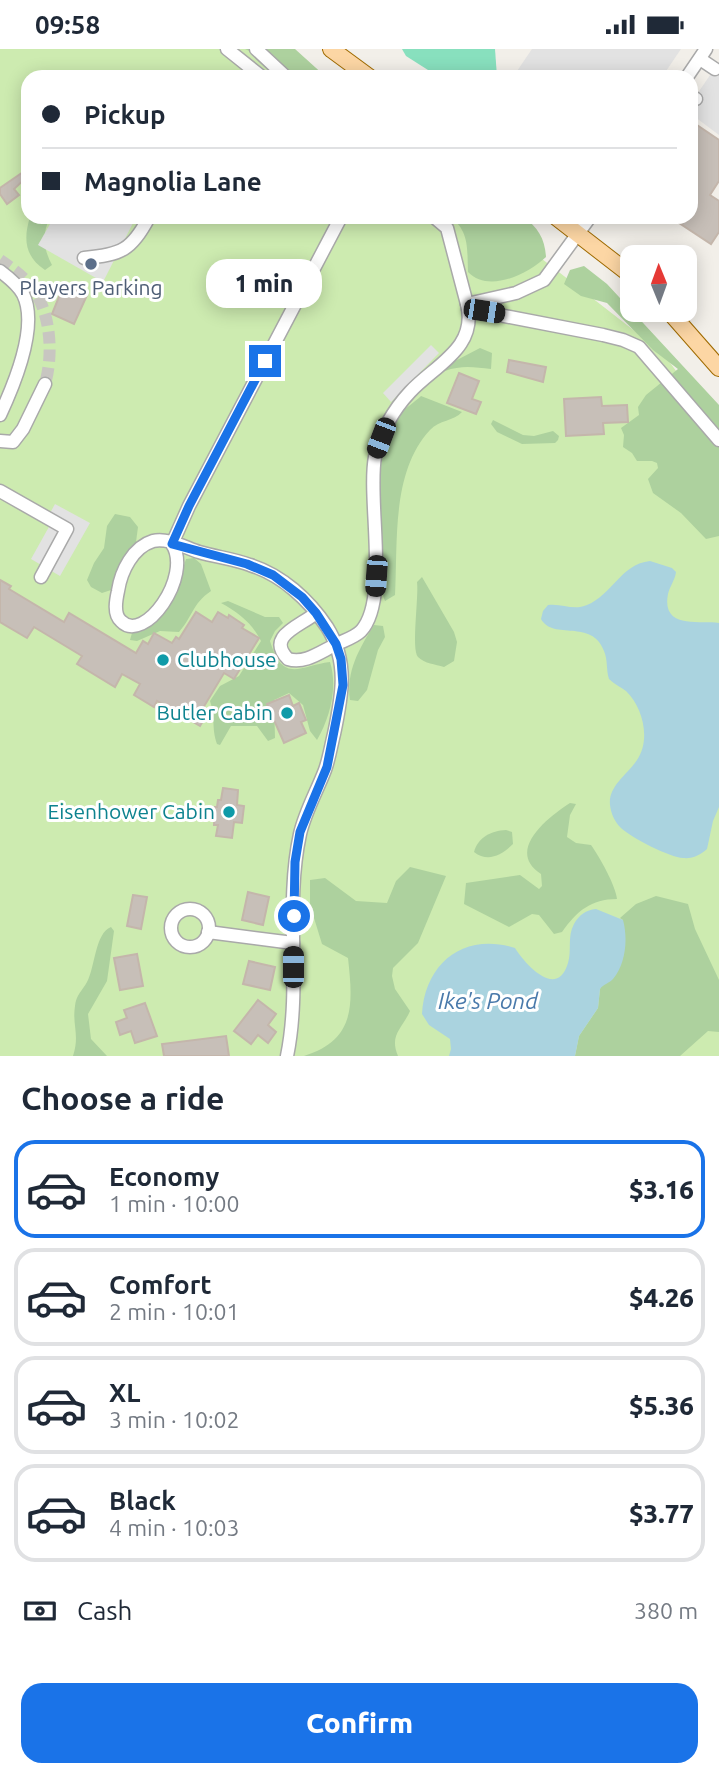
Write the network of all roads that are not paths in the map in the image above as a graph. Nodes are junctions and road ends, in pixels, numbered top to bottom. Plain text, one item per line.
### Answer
1 (227, 49) edge
2 (256, 49) edge
3 (342, 52) edge
4 (704, 52) edge
5 (715, 69) dead end
6 (253, 70) edge
7 (278, 70) edge
8 (361, 70) edge
9 (692, 70) edge
10 (145, 224) edge
11 (337, 224) edge
12 (442, 224) edge
13 (565, 224) edge
14 (585, 224) edge
15 (578, 234) junction
16 (85, 258) dead end
17 (620, 267) edge
18 (0, 271) edge
19 (468, 306) junction
20 (679, 322) edge
21 (719, 368) edge
22 (45, 383) tunnel mouth
23 (0, 415) edge
24 (719, 440) edge
25 (0, 441) edge
26 (0, 491) edge
27 (172, 544) junction
28 (41, 577) dead end
29 (316, 613) junction
30 (336, 644) junction
31 (208, 932) dead end
32 (293, 943) junction
33 (287, 1056) edge

1 - 6 street
2 - 7 street
3 - 8 main road
4 - 5 street
4 - 9 street
10 - 16 street
11 - 27 street
12 - 19 street
13 - 15 main road
14 - 15 street
15 - 17 main road
15 - 19 street
18 - 23 street
19 - 24 street
19 - 30 street
20 - 21 main road
22 - 25 street
26 - 28 street
27 - 27 street
27 - 29 street
29 - 30 street
29 - 30 street
30 - 32 street
31 - 32 street
32 - 33 street

